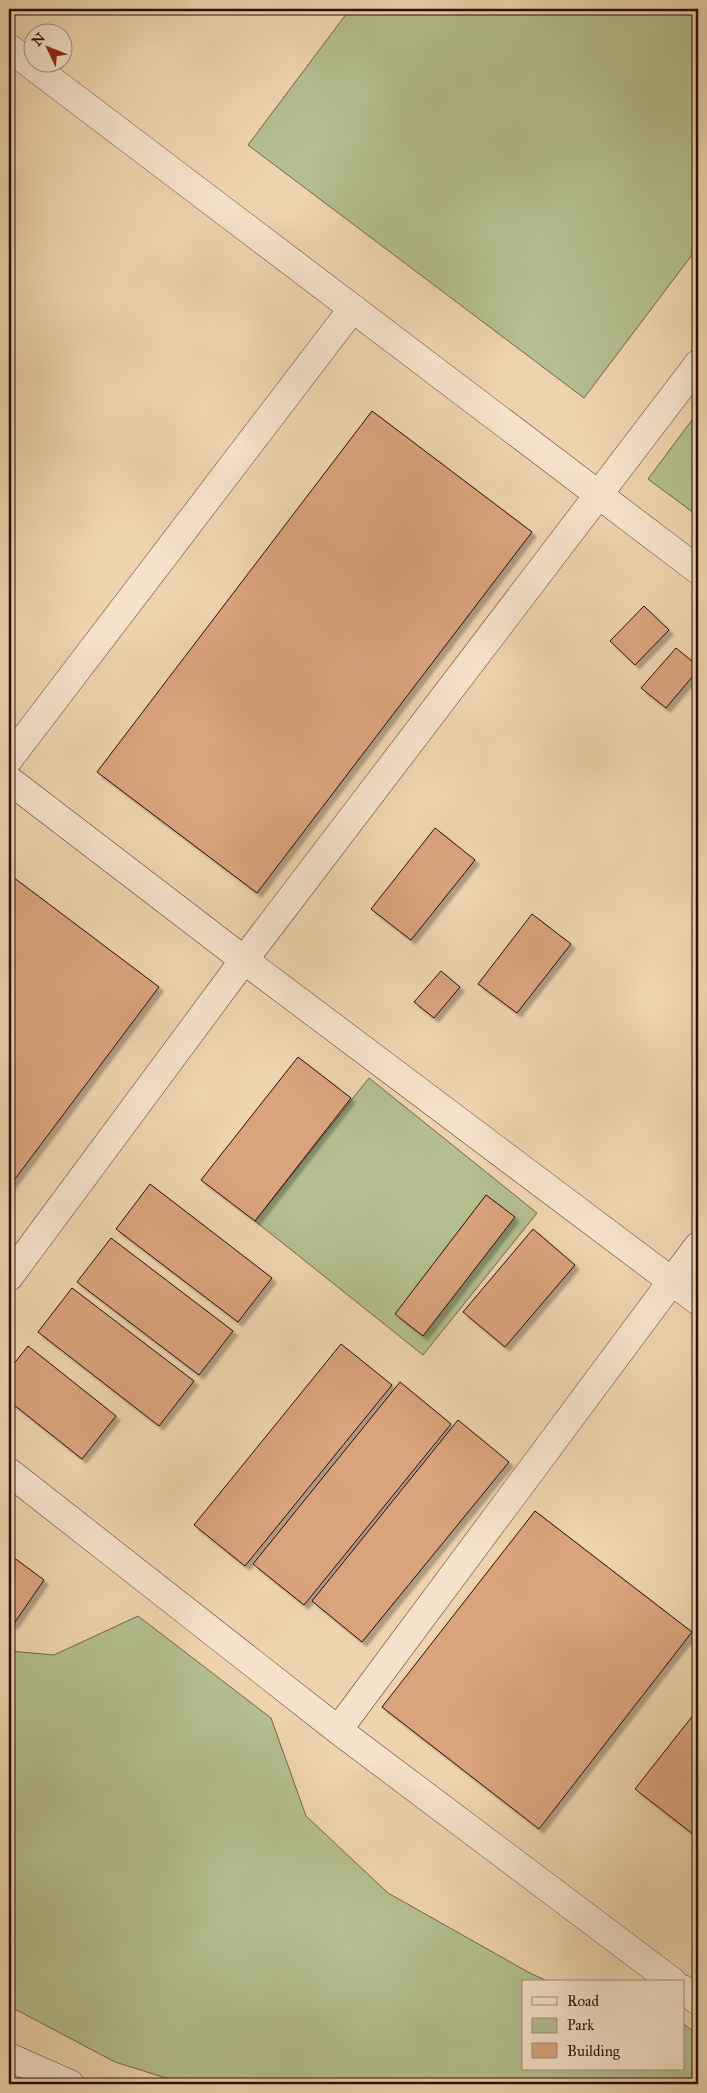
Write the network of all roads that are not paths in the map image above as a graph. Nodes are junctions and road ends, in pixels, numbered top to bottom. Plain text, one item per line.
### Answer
1 (9, 48) edge
2 (353, 308) junction
3 (698, 364) edge
4 (599, 495) junction
5 (698, 570) edge
6 (9, 759) edge
7 (9, 780) edge
8 (244, 960) junction
9 (698, 1246) edge
10 (9, 1277) edge
11 (672, 1281) junction
12 (698, 1301) edge
13 (9, 1472) edge
14 (338, 1730) junction
15 (670, 1980) edge
16 (684, 1990) edge
17 (698, 2000) edge
18 (9, 2057) edge
19 (70, 2084) edge

1 - 2 street
2 - 4 street
2 - 6 street
3 - 4 street
4 - 5 street
4 - 8 street
7 - 8 street
8 - 10 street
8 - 11 street
9 - 11 street
11 - 12 street
11 - 14 street
13 - 14 street
14 - 15 street
16 - 17 street
18 - 19 street

